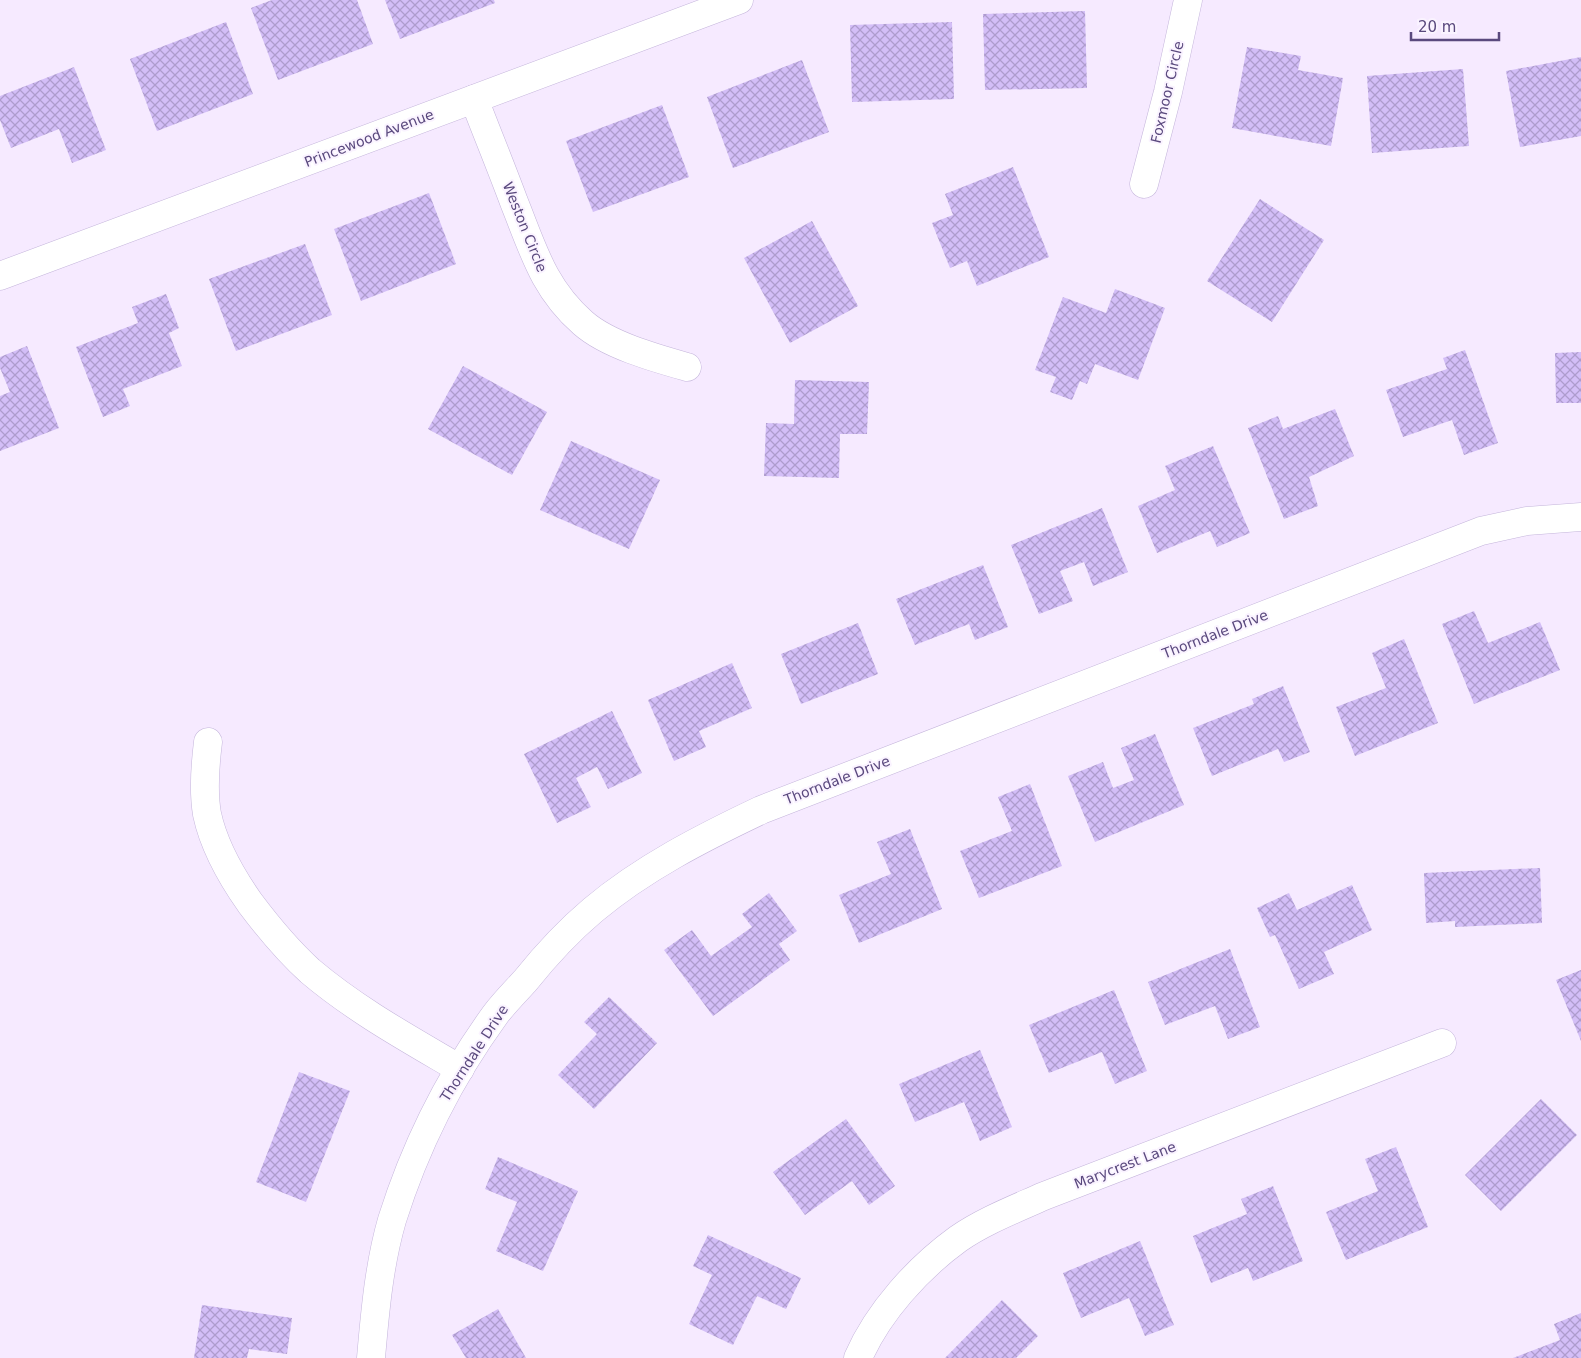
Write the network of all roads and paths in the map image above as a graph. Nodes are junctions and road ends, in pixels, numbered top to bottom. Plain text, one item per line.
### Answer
1 (739, 0) edge
2 (1188, 0) edge
3 (474, 99) junction
4 (1144, 184) dead end
5 (0, 276) edge
6 (687, 367) dead end
7 (1581, 517) edge
8 (208, 742) dead end
9 (1442, 1043) dead end
10 (460, 1069) junction
11 (371, 1358) edge
12 (858, 1358) edge

1 - 3 street, Princewood Avenue
2 - 4 street, Foxmoor Circle
3 - 5 street, Princewood Avenue
3 - 6 street, Weston Circle
7 - 10 street, Thorndale Drive
8 - 10 street
9 - 12 street, Marycrest Lane
10 - 11 street, Thorndale Drive

